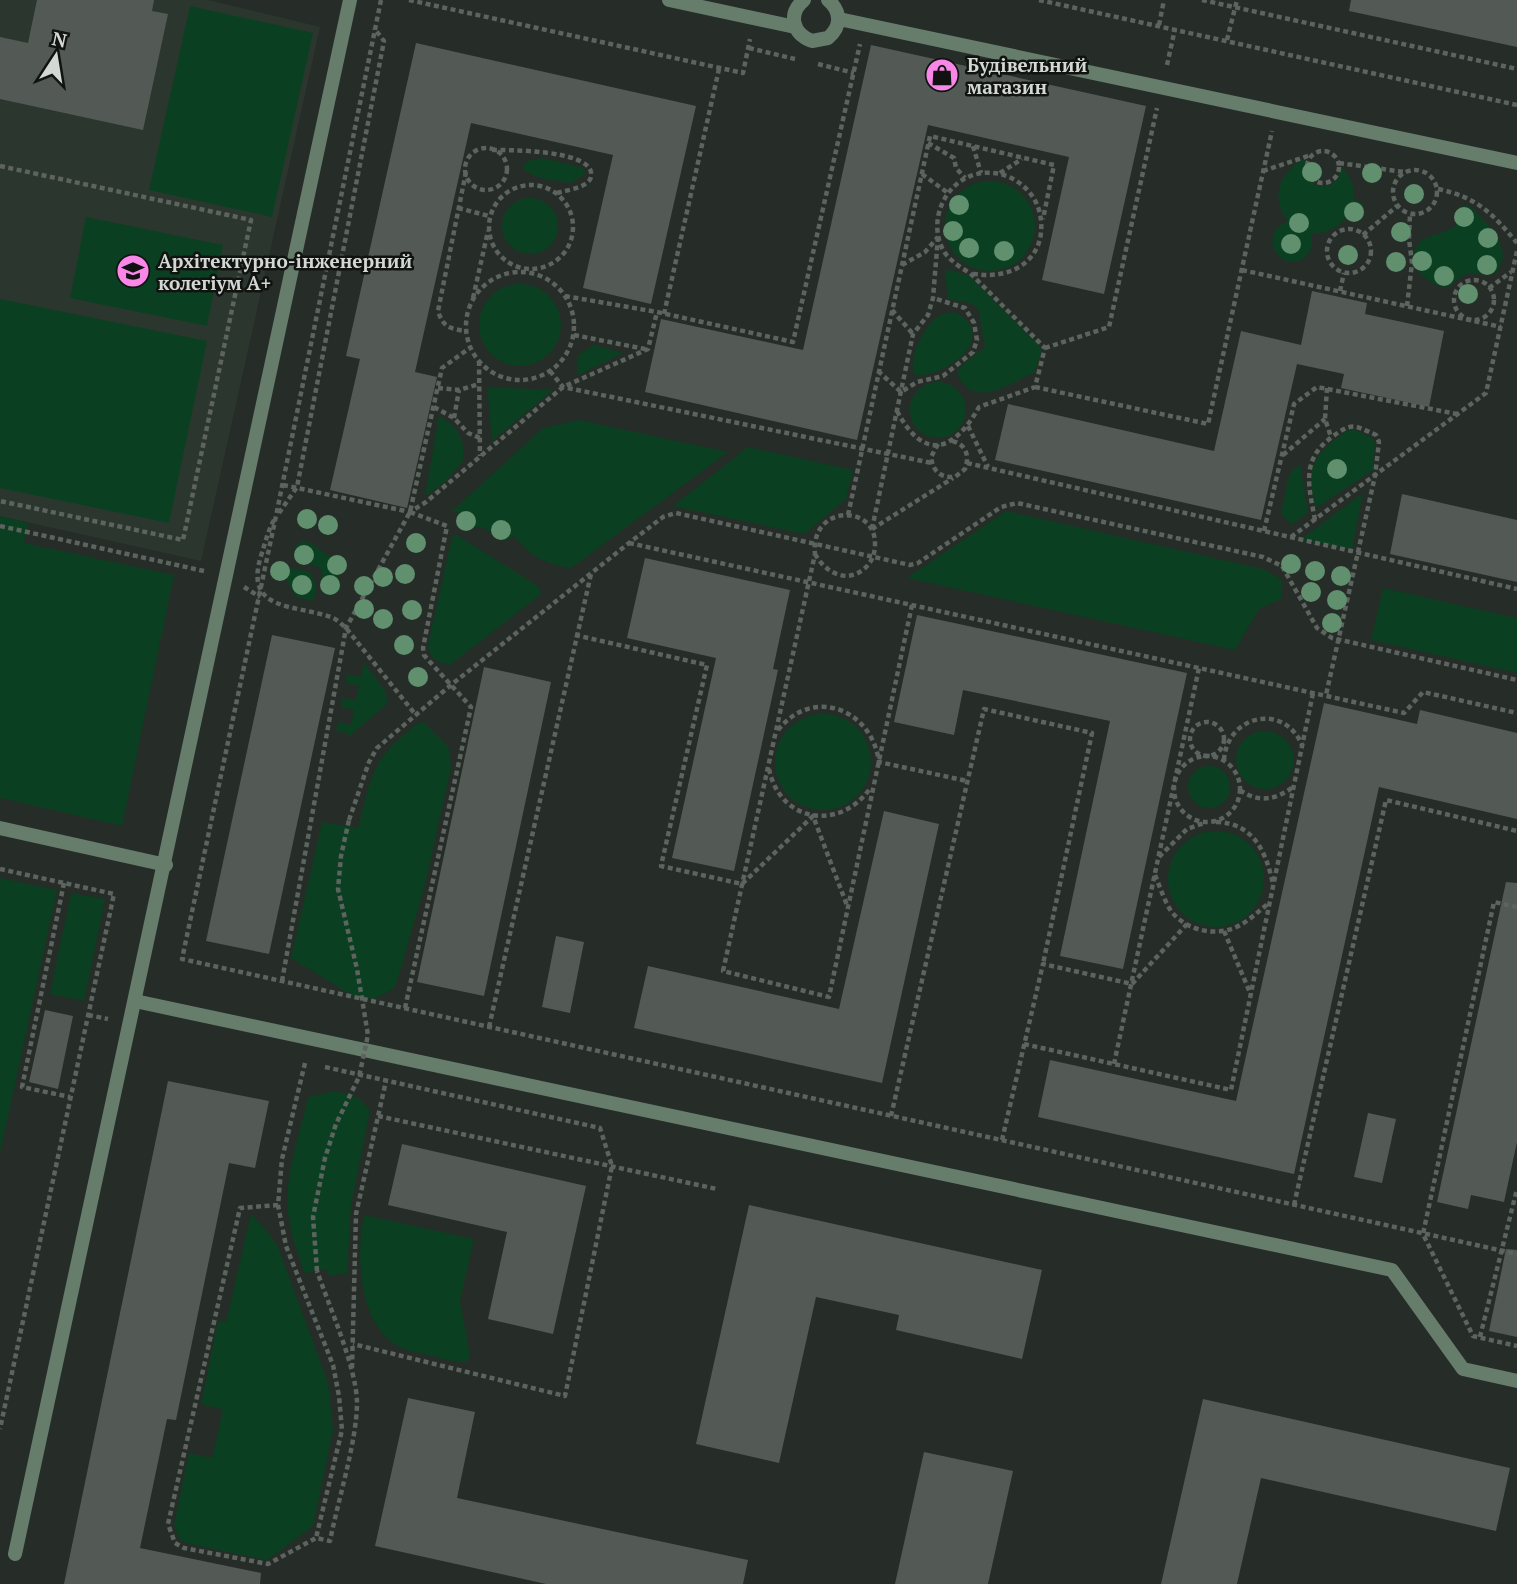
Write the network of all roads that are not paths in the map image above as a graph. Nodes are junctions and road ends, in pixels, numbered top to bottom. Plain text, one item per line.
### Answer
1 (351, 0) edge
2 (669, 0) edge
3 (804, 0) edge
4 (828, 0) edge
5 (839, 19) junction
6 (795, 27) junction
7 (1517, 163) edge
8 (0, 828) edge
9 (166, 866) junction
10 (135, 1001) junction
11 (1517, 1381) edge
12 (15, 1553) dead end

1 - 9 street
2 - 6 street
3 - 6 street
4 - 5 street
5 - 6 street
5 - 7 street
8 - 9 street
9 - 10 street
10 - 11 street
10 - 12 street

